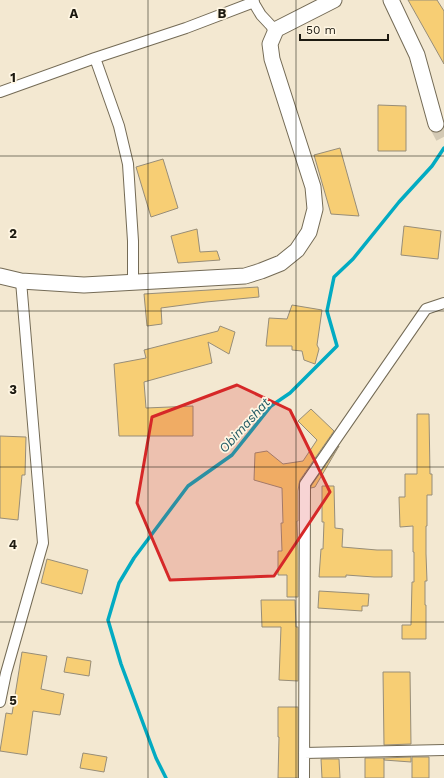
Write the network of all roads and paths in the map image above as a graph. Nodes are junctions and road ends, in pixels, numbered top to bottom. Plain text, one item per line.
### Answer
1 (334, 0) edge
2 (391, 0) edge
3 (253, 1) edge
4 (275, 30) junction
5 (95, 58) junction
6 (0, 92) edge
7 (436, 124) tunnel mouth
8 (0, 276) edge
9 (20, 281) junction
10 (133, 282) junction
11 (444, 303) edge
12 (0, 702) edge
13 (444, 750) edge
14 (304, 753) junction
15 (304, 778) edge

1 - 4 street
2 - 7 street
3 - 4 street
3 - 5 street
4 - 10 street
5 - 6 street
5 - 10 street
8 - 9 street
9 - 10 street
9 - 12 street
11 - 14 street
13 - 14 street
14 - 15 street

